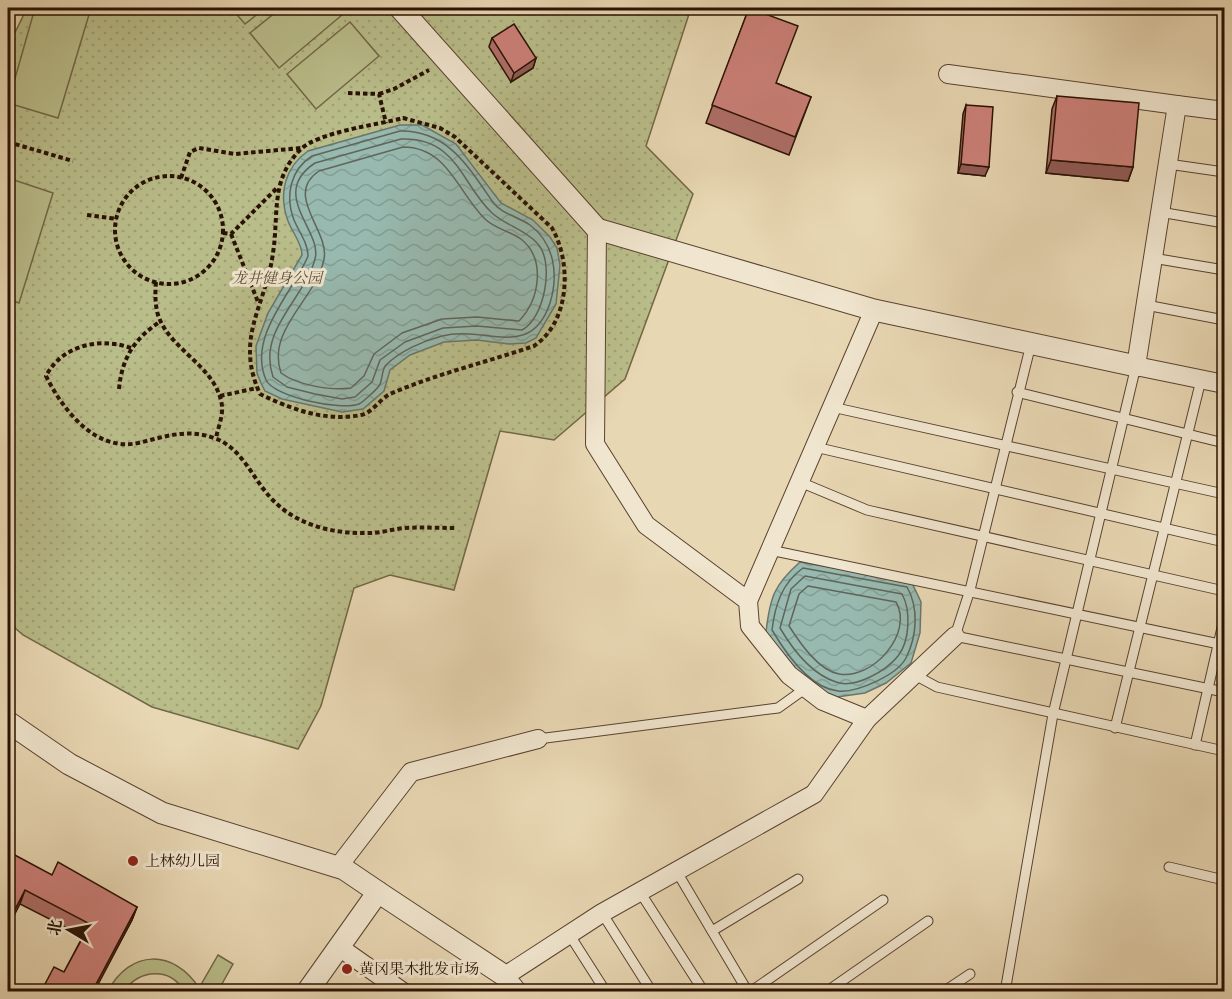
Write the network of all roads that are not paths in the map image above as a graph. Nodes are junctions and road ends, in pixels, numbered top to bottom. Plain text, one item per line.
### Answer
1 (400, 8) edge
2 (948, 74) dead end
3 (1177, 105) junction
4 (1224, 111) edge
5 (1168, 164) junction
6 (1224, 172) edge
7 (1161, 212) junction
8 (1224, 223) edge
9 (597, 229) junction
10 (1154, 258) junction
11 (1224, 270) edge
12 (1146, 304) junction
13 (874, 310) junction
14 (1224, 320) edge
15 (1030, 344) junction
16 (1136, 366) junction
17 (1201, 380) junction
18 (1224, 384) edge
19 (1017, 392) junction
20 (832, 406) junction
21 (1124, 419) junction
22 (1187, 435) junction
23 (1224, 443) edge
24 (1004, 445) junction
25 (815, 447) junction
26 (1112, 469) junction
27 (800, 482) junction
28 (1174, 483) junction
29 (994, 488) junction
30 (1224, 494) edge
31 (1101, 513) junction
32 (1164, 528) junction
33 (982, 538) junction
34 (1224, 542) edge
35 (770, 550) junction
36 (1090, 561) junction
37 (1152, 574) junction
38 (970, 590) junction
39 (1224, 591) edge
40 (748, 601) junction
41 (1077, 613) junction
42 (1224, 619) edge
43 (1140, 626) junction
44 (955, 636) junction
45 (1222, 644) edge
46 (1066, 658) junction
47 (1129, 671) junction
48 (913, 674) junction
49 (806, 688) junction
50 (1208, 689) junction
51 (1224, 692) edge
52 (1053, 714) junction
53 (867, 719) junction
54 (8, 722) edge
55 (1115, 728) junction
56 (538, 740) joint
57 (1195, 745) junction
58 (1224, 751) edge
59 (338, 867) junction
60 (1169, 867) dead end
61 (677, 872) junction
62 (798, 879) dead end
63 (1224, 880) edge
64 (378, 892) junction
65 (640, 892) junction
66 (883, 900) dead end
67 (602, 914) junction
68 (928, 921) dead end
69 (712, 931) junction
70 (569, 934) junction
71 (339, 947) junction
72 (970, 974) dead end
73 (512, 984) edge
74 (402, 991) edge
75 (308, 992) edge
76 (606, 992) edge
77 (652, 992) edge
78 (704, 992) edge
79 (749, 992) edge
80 (826, 992) edge
81 (944, 992) edge
82 (1005, 992) edge

1 - 9 street
2 - 3 street
3 - 4 street
3 - 5 street
5 - 6 lane
5 - 7 street
7 - 8 lane
7 - 10 street
9 - 13 street
9 - 40 street
10 - 11 lane
10 - 12 street
12 - 14 lane
12 - 16 street
13 - 15 street
13 - 20 street
15 - 16 street
15 - 19 lane
16 - 17 street
16 - 21 lane
17 - 18 street
17 - 22 lane
19 - 21 lane
19 - 24 lane
20 - 24 lane
20 - 25 street
21 - 22 lane
21 - 26 lane
22 - 23 lane
22 - 28 lane
24 - 26 lane
24 - 29 lane
25 - 27 street
25 - 29 lane
26 - 28 lane
26 - 31 lane
27 - 33 lane
27 - 35 street
28 - 30 lane
28 - 32 lane
29 - 31 lane
29 - 33 lane
31 - 32 lane
31 - 36 lane
32 - 34 lane
32 - 37 lane
33 - 36 lane
33 - 38 lane
35 - 38 lane
35 - 40 street
36 - 37 lane
36 - 41 lane
37 - 39 lane
37 - 43 lane
38 - 41 lane
38 - 44 lane
40 - 49 street
41 - 43 lane
41 - 46 lane
42 - 45 lane
43 - 45 lane
43 - 47 lane
44 - 46 lane
44 - 48 street
45 - 50 lane
46 - 47 lane
46 - 52 lane
47 - 50 lane
47 - 55 lane
48 - 52 lane
48 - 53 street
49 - 53 street
49 - 56 lane
50 - 51 lane
50 - 57 lane
52 - 55 lane
52 - 82 lane
53 - 61 street
54 - 59 street
55 - 57 lane
56 - 59 street
57 - 58 lane
59 - 64 street
60 - 63 lane
61 - 65 street
61 - 69 lane
62 - 69 lane
64 - 71 street
64 - 73 street
65 - 67 street
65 - 78 lane
66 - 79 lane
67 - 70 street
67 - 77 lane
68 - 80 lane
69 - 79 lane
70 - 73 street
70 - 76 lane
71 - 74 street
71 - 75 street
72 - 81 lane

